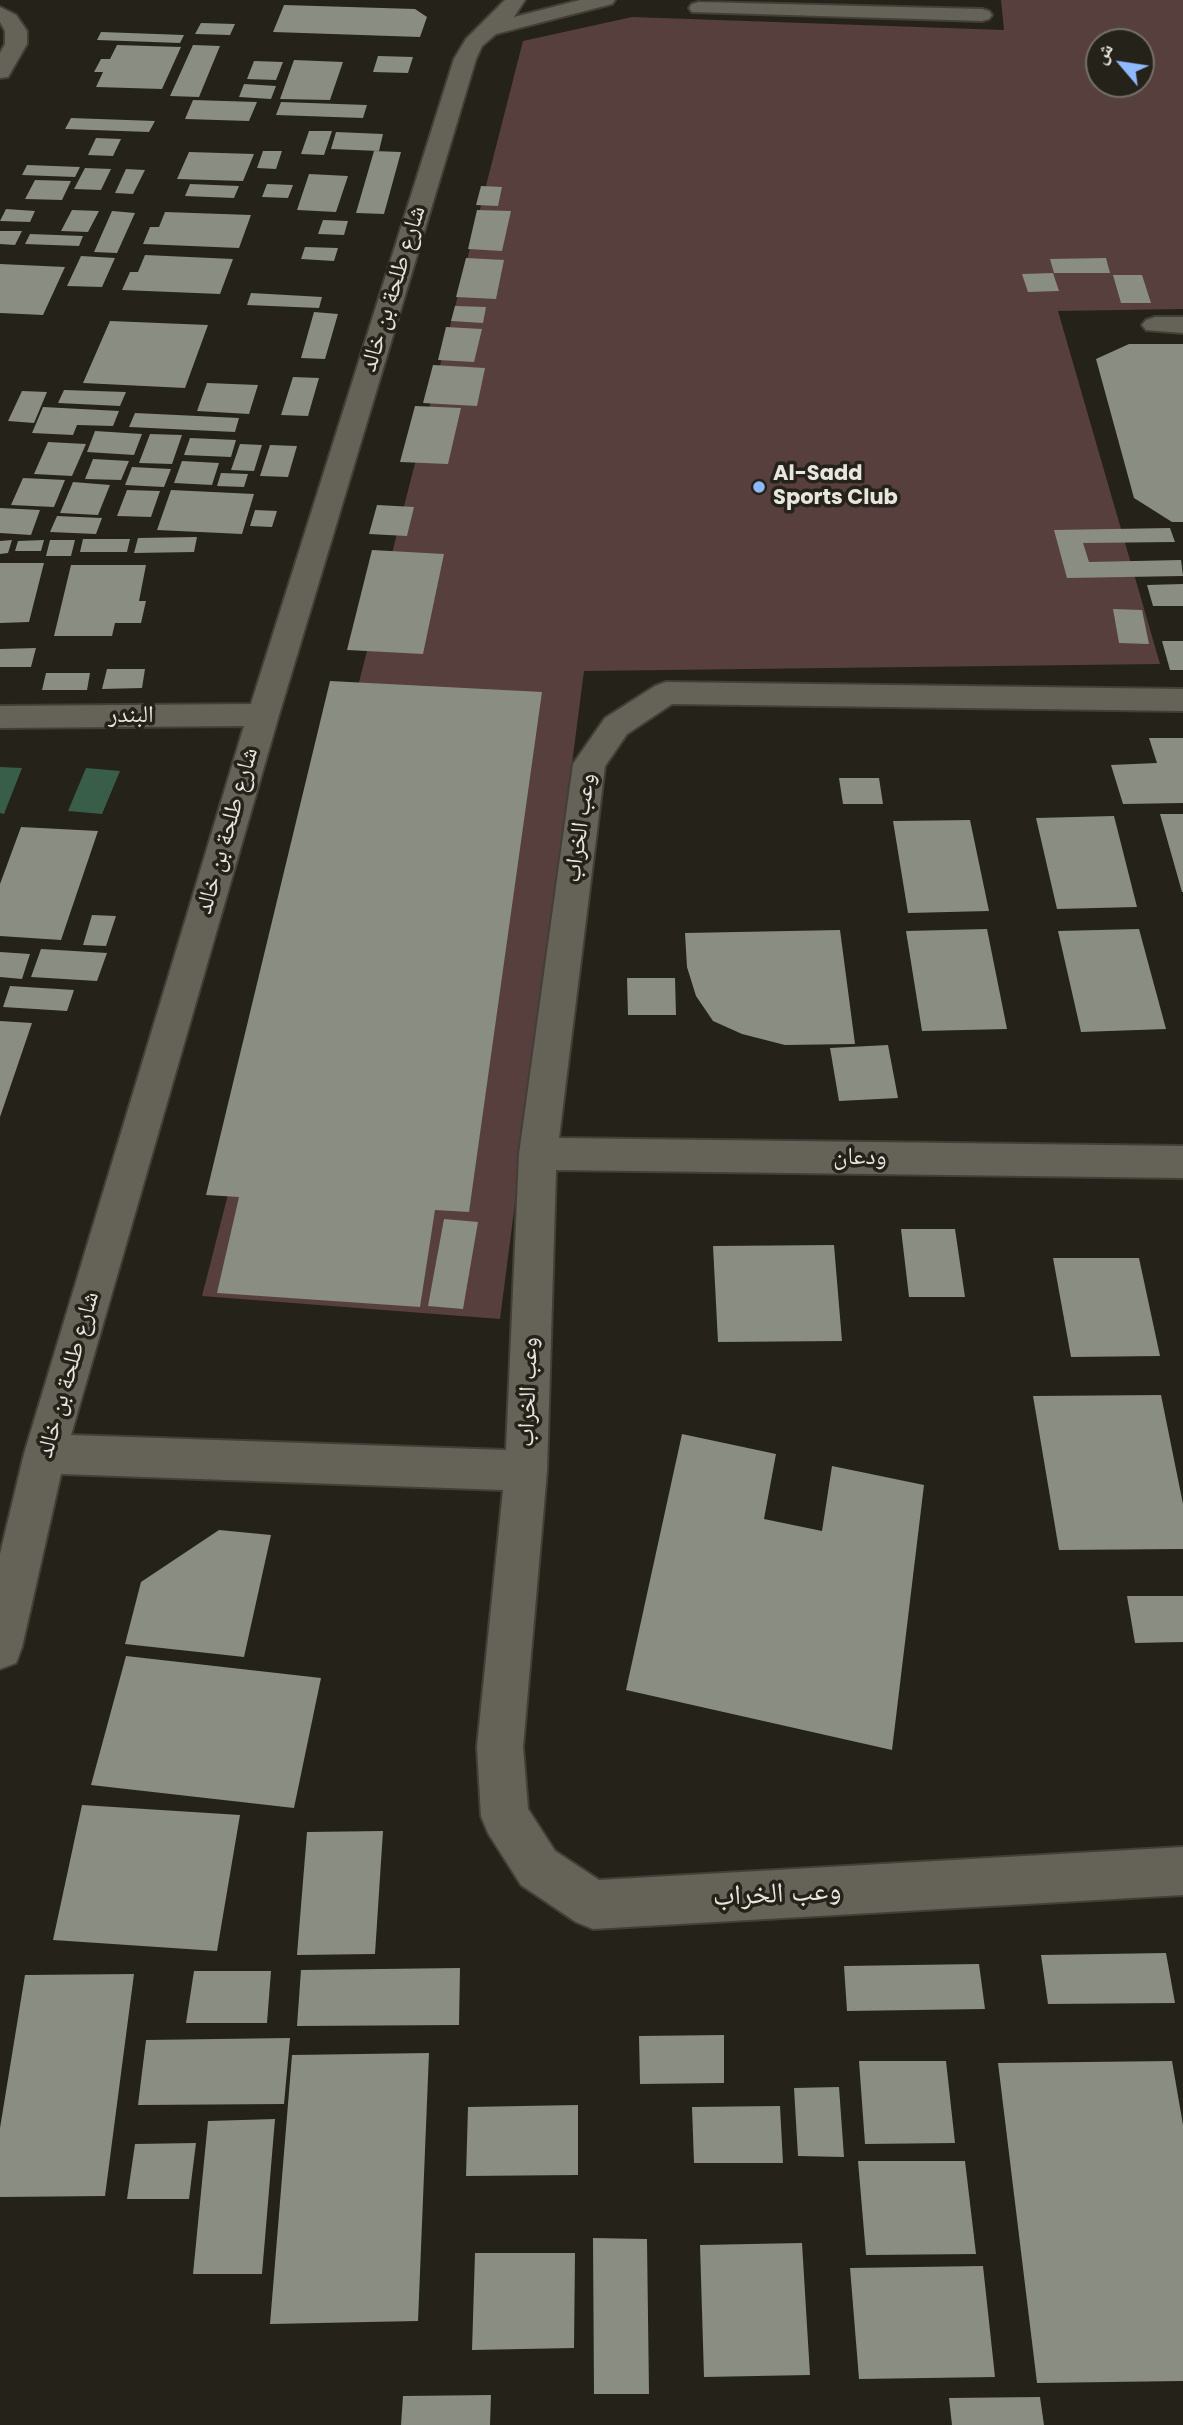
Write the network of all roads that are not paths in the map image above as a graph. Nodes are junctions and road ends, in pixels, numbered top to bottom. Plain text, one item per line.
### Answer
1 (515, 0) edge
2 (605, 0) edge
3 (923, 7) edge
4 (953, 7) edge
5 (699, 8) dead end
6 (0, 13) edge
7 (982, 15) dead end
8 (489, 29) junction
9 (0, 72) edge
10 (1156, 325) dead end
11 (1183, 325) edge
12 (1183, 700) edge
13 (263, 715) junction
14 (0, 717) edge
15 (538, 1154) junction
16 (1183, 1162) edge
17 (45, 1454) junction
18 (526, 1471) junction
19 (0, 1647) edge
20 (1183, 1871) edge

1 - 8 street, شارع طلحة بن خالد
2 - 8 street
3 - 4 street
3 - 5 street
4 - 7 street
6 - 9 street
8 - 13 street, شارع طلحة بن خالد
10 - 11 street
12 - 15 street, وعب الخراب
13 - 14 street, البندر
13 - 17 street, شارع طلحة بن خالد
15 - 16 street, ودعان
15 - 18 street, وعب الخراب
17 - 18 street, وعب الخراب
17 - 19 street, شارع طلحة بن خالد
18 - 20 street, وعب الخراب

